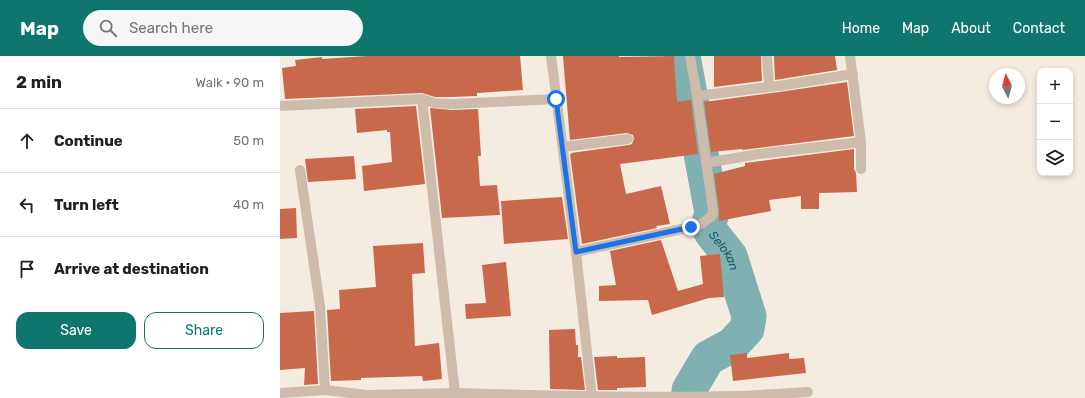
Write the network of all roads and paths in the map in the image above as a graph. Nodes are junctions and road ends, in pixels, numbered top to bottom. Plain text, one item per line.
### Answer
1 (551, 56) edge
2 (690, 56) edge
3 (767, 56) edge
4 (850, 56) edge
5 (853, 74) junction
6 (769, 86) junction
7 (697, 96) junction
8 (422, 99) junction
9 (556, 99) junction
10 (280, 106) edge
11 (628, 139) dead end
12 (861, 142) junction
13 (563, 147) junction
14 (706, 163) junction
15 (862, 169) dead end
16 (300, 170) dead end
17 (576, 252) junction
18 (325, 390) junction
19 (808, 392) dead end
20 (280, 393) edge
21 (455, 393) junction
22 (367, 396) edge
23 (742, 397) edge
24 (592, 398) edge
25 (677, 398) edge
26 (701, 398) edge

1 - 9 street
2 - 7 street
3 - 6 street
4 - 5 street
5 - 6 street
5 - 12 street
6 - 7 street
7 - 14 street
8 - 9 street
8 - 10 street
8 - 21 street
9 - 13 street
11 - 13 street
12 - 14 street
12 - 15 street
13 - 17 street
14 - 17 street
16 - 18 street
17 - 24 street
18 - 20 street
18 - 22 street
19 - 23 street
21 - 22 street
21 - 24 street
23 - 26 street
24 - 25 street
25 - 26 street

